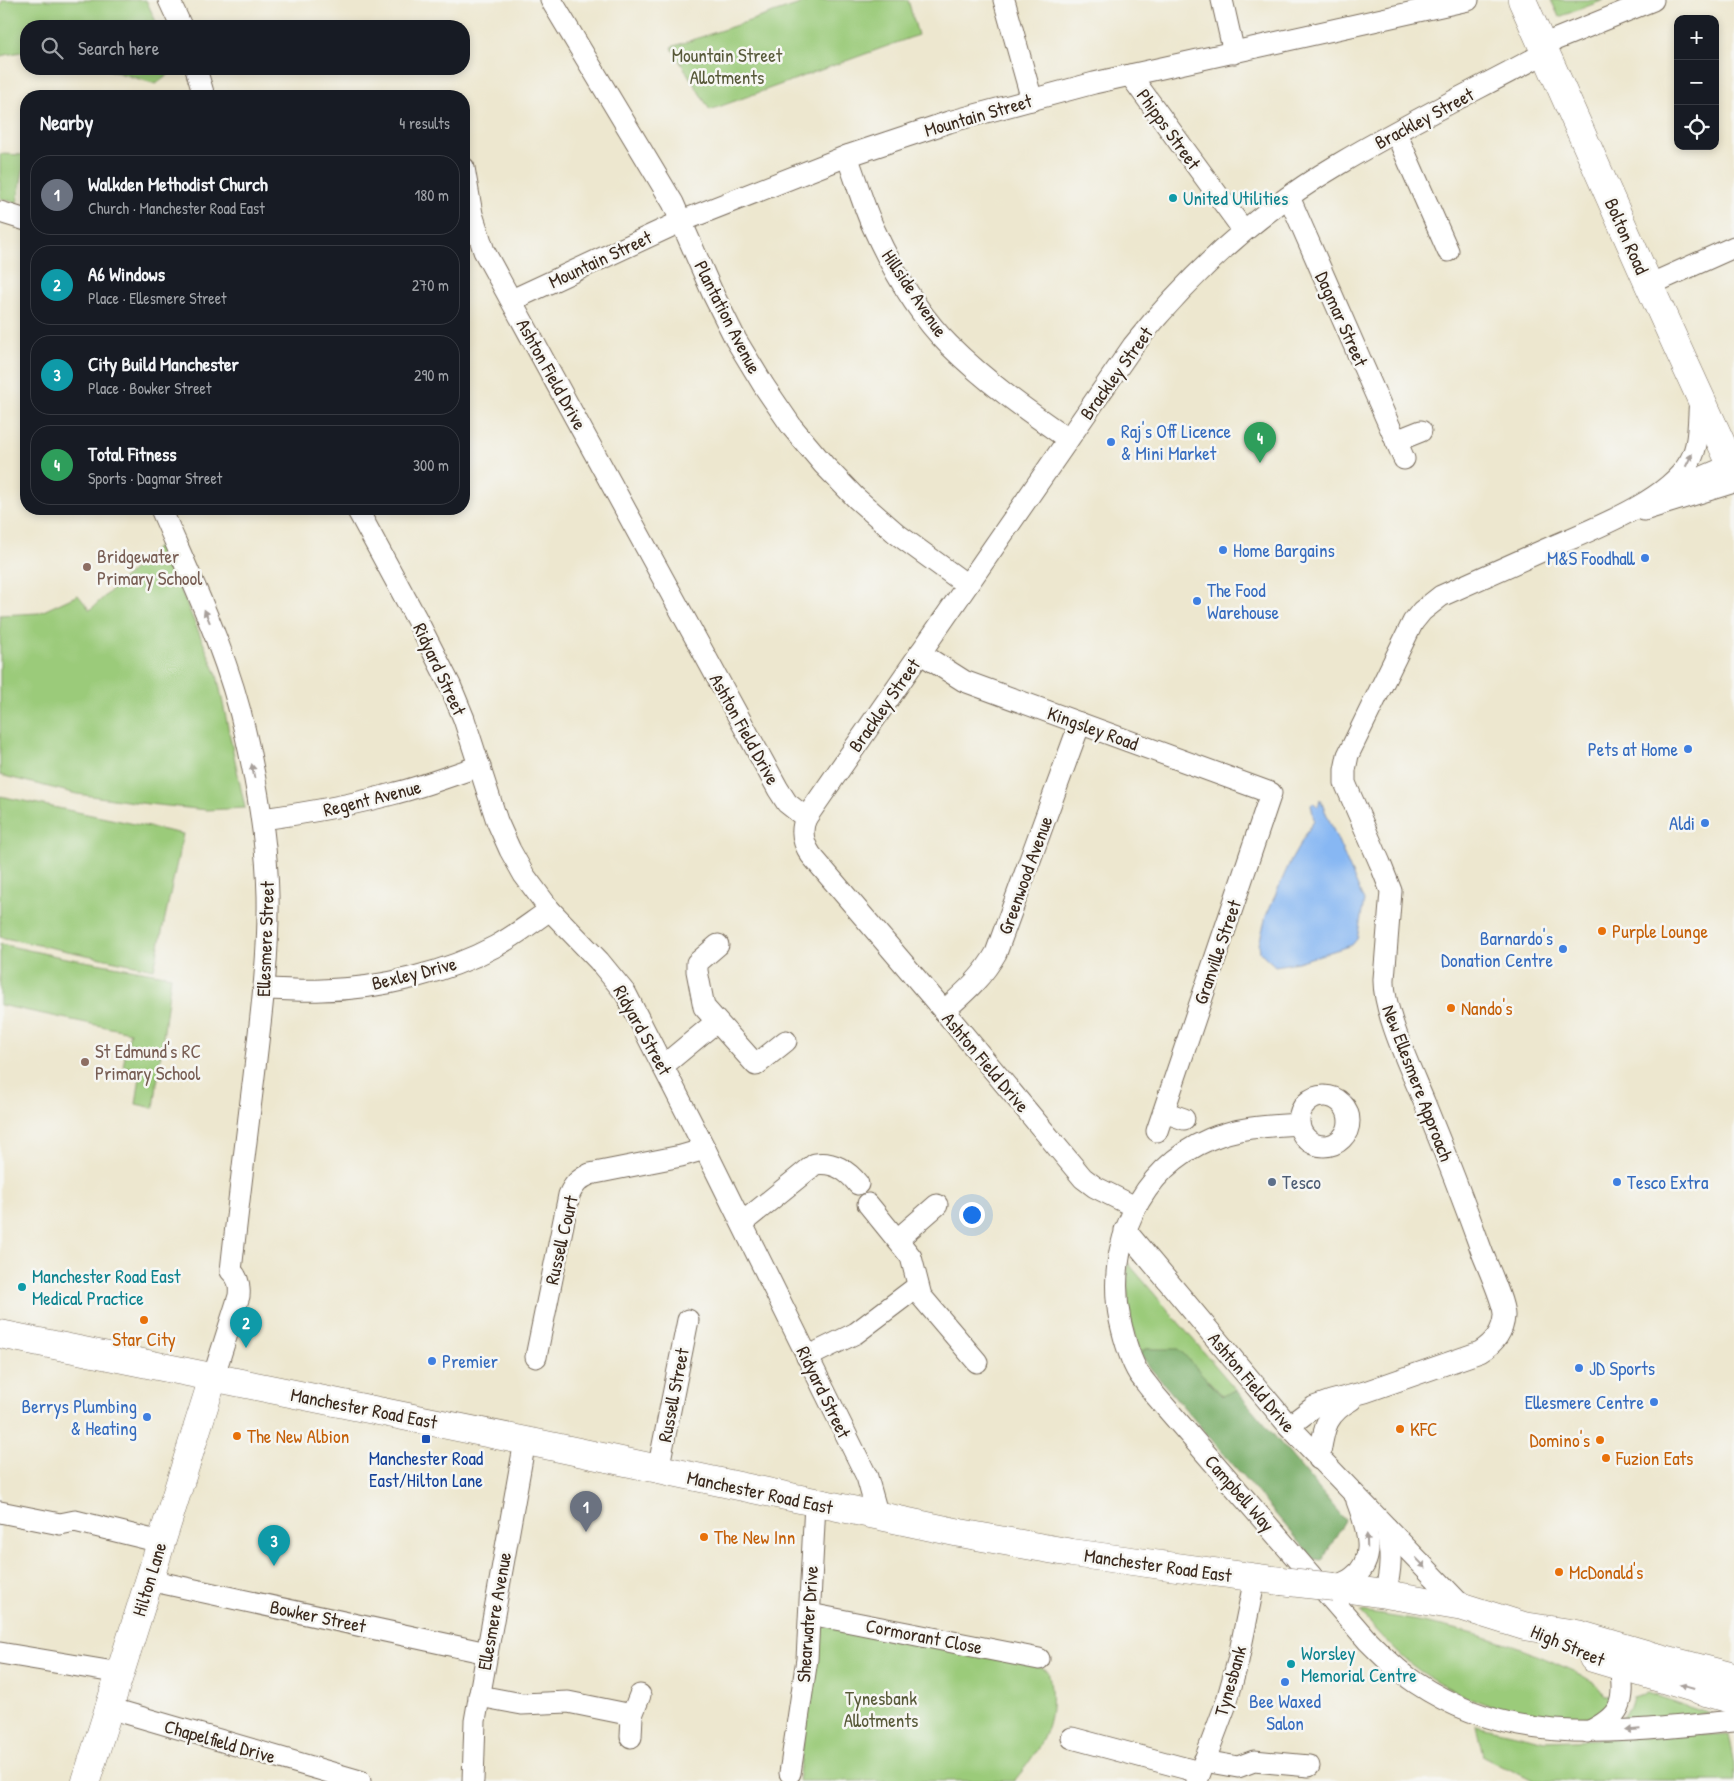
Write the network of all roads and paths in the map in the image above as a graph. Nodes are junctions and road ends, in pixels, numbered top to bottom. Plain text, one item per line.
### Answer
1 (169, 0) edge
2 (551, 0) edge
3 (1004, 0) edge
4 (1222, 0) edge
5 (1468, 0) edge
6 (1522, 0) edge
7 (1653, 0) edge
8 (178, 20) edge
9 (1544, 49) junction
10 (1234, 53) junction
11 (198, 75) edge
12 (1130, 75) junction
13 (202, 90) edge
14 (1032, 100) junction
15 (1396, 133) junction
16 (847, 156) junction
17 (1289, 197) junction
18 (470, 198) edge
19 (0, 212) edge
20 (20, 218) edge
21 (682, 221) junction
22 (1244, 231) junction
23 (1734, 247) edge
24 (1448, 252) dead end
25 (1648, 285) junction
26 (512, 300) junction
27 (1700, 398) junction
28 (1421, 431) dead end
29 (1068, 439) junction
30 (1733, 473) edge
31 (1652, 499) junction
32 (163, 515) edge
33 (360, 515) edge
34 (1610, 521) junction
35 (967, 585) junction
36 (920, 653) junction
37 (1080, 723) junction
38 (480, 766) junction
39 (1271, 793) joint
40 (806, 818) junction
41 (262, 819) junction
42 (550, 910) junction
43 (718, 944) dead end
44 (265, 989) junction
45 (944, 1011) junction
46 (716, 1022) junction
47 (786, 1041) dead end
48 (663, 1066) junction
49 (1168, 1121) dead end
50 (1299, 1124) dead end
51 (705, 1149) junction
52 (858, 1184) dead end
53 (868, 1204) dead end
54 (937, 1205) dead end
55 (1136, 1207) junction
56 (742, 1223) junction
57 (1125, 1230) junction
58 (898, 1240) junction
59 (918, 1286) junction
60 (688, 1320) dead end
61 (0, 1334) edge
62 (533, 1346) dead end
63 (807, 1358) junction
64 (977, 1362) dead end
65 (213, 1378) junction
66 (1365, 1392) junction
67 (1288, 1426) junction
68 (525, 1441) junction
69 (1319, 1459) junction
70 (658, 1470) junction
71 (1354, 1494) junction
72 (815, 1504) junction
73 (0, 1512) edge
74 (878, 1516) junction
75 (1387, 1528) junction
76 (160, 1542) junction
77 (149, 1580) junction
78 (1268, 1580) junction
79 (1342, 1585) junction
80 (1385, 1594) junction
81 (1463, 1607) junction
82 (810, 1614) junction
83 (1524, 1626) junction
84 (0, 1653) edge
85 (487, 1653) junction
86 (1039, 1659) dead end
87 (1620, 1667) junction
88 (120, 1673) junction
89 (1734, 1676) edge
90 (640, 1695) dead end
91 (479, 1696) junction
92 (1734, 1700) edge
93 (109, 1708) junction
94 (632, 1715) junction
95 (1734, 1720) edge
96 (1588, 1732) junction
97 (631, 1737) dead end
98 (1072, 1738) dead end
99 (1309, 1766) dead end
100 (1200, 1771) edge
101 (790, 1773) dead end
102 (86, 1781) edge
103 (360, 1781) edge
104 (473, 1781) edge

1 - 8 street
2 - 21 street, Plantation Avenue
3 - 14 street
4 - 10 street
5 - 10 street, Mountain Street
6 - 9 main road, Bolton Road
7 - 9 street, Brackley Street
9 - 15 street, Brackley Street
9 - 25 main road, Bolton Road
10 - 12 street, Mountain Street
11 - 13 street
12 - 14 street, Mountain Street
12 - 22 street, Phipps Street
14 - 16 street, Mountain Street
15 - 17 street, Brackley Street
15 - 24 street
16 - 21 street, Mountain Street
16 - 29 street, Hillside Avenue
17 - 22 street, Brackley Street
17 - 28 street, Dagmar Street
18 - 26 street, Ashton Field Drive
19 - 20 street
21 - 26 street, Mountain Street
21 - 35 street, Plantation Avenue
22 - 29 street, Brackley Street
23 - 25 street
25 - 27 main road, Bolton Road
26 - 40 street, Ashton Field Drive
27 - 30 main road, Bolton Road
31 -> 27 street, New Ellesmere Approach
29 - 35 street, Brackley Street
30 - 31 street, New Ellesmere Approach
30 - 34 street, New Ellesmere Approach
31 - 34 street, New Ellesmere Approach
41 -> 32 street, Ellesmere Street
33 - 38 street, Ridyard Street
34 - 66 street, New Ellesmere Approach
35 - 36 street, Brackley Street
36 - 37 street, Kingsley Road
36 - 40 street, Brackley Street
37 - 39 street, Kingsley Road
37 - 45 street, Greenwood Avenue
38 - 41 street, Regent Avenue
38 - 42 street, Ridyard Street
39 - 49 street, Granville Street
40 - 45 street, Ashton Field Drive
41 - 44 street, Ellesmere Street
42 - 44 street, Bexley Drive
42 - 48 street, Ridyard Street
43 - 46 street
44 - 65 street, Ellesmere Street
45 - 55 street, Ashton Field Drive
46 - 47 street
46 - 48 street
48 - 51 street, Ridyard Street
50 - 55 street, Campbell Way
51 - 56 street, Ridyard Street
51 - 62 street, Russell Court
52 - 56 street
53 - 58 street
54 - 58 street
55 - 57 street, Campbell Way
56 - 63 street, Ridyard Street
57 - 67 street, Ashton Field Drive
57 - 96 street, Campbell Way
58 - 59 street
59 - 63 street
59 - 64 street
60 - 70 street, Russell Street
61 - 65 main road, Manchester Road East
63 - 74 street, Ridyard Street
65 - 68 main road, Manchester Road East
65 - 76 main road, Hilton Lane
66 - 67 street, New Ellesmere Approach
66 - 69 street, New Ellesmere Approach
67 - 69 street, Ashton Field Drive
68 - 70 main road, Manchester Road East
68 - 85 street, Ellesmere Avenue
69 - 71 street, Ashton Field Drive
70 - 72 main road, Manchester Road East
71 - 75 street, Ashton Field Drive
79 -> 71 street
72 - 74 main road, Manchester Road East
72 - 82 street, Shearwater Drive
73 - 76 street
74 - 78 main road, Manchester Road East
75 - 80 street
75 -> 81 street, Ashton Field Drive
76 - 77 main road, Hilton Lane
77 - 85 street, Bowker Street
77 - 88 main road, Hilton Lane
78 - 79 main road, Manchester Road East, bridge
78 - 100 street, Tynesbank
79 - 80 main road, Manchester Road East
80 - 81 main road, Manchester Road East
81 - 83 main road, Manchester Road East
82 - 86 street, Cormorant Close
82 - 101 street, Shearwater Drive
83 - 87 main road, High Street
83 - 89 main road, High Street
84 - 88 street
85 - 91 street, Ellesmere Avenue
92 -> 87 main road, High Street
87 - 96 street
88 - 93 main road, Hilton Lane
90 - 94 street
91 - 94 street
91 - 104 street, Ellesmere Avenue
93 - 102 main road, Hilton Lane
93 - 103 street, Chapelfield Drive
94 - 97 street
95 -> 96 street, Campbell Way
98 - 100 street
99 - 100 street

